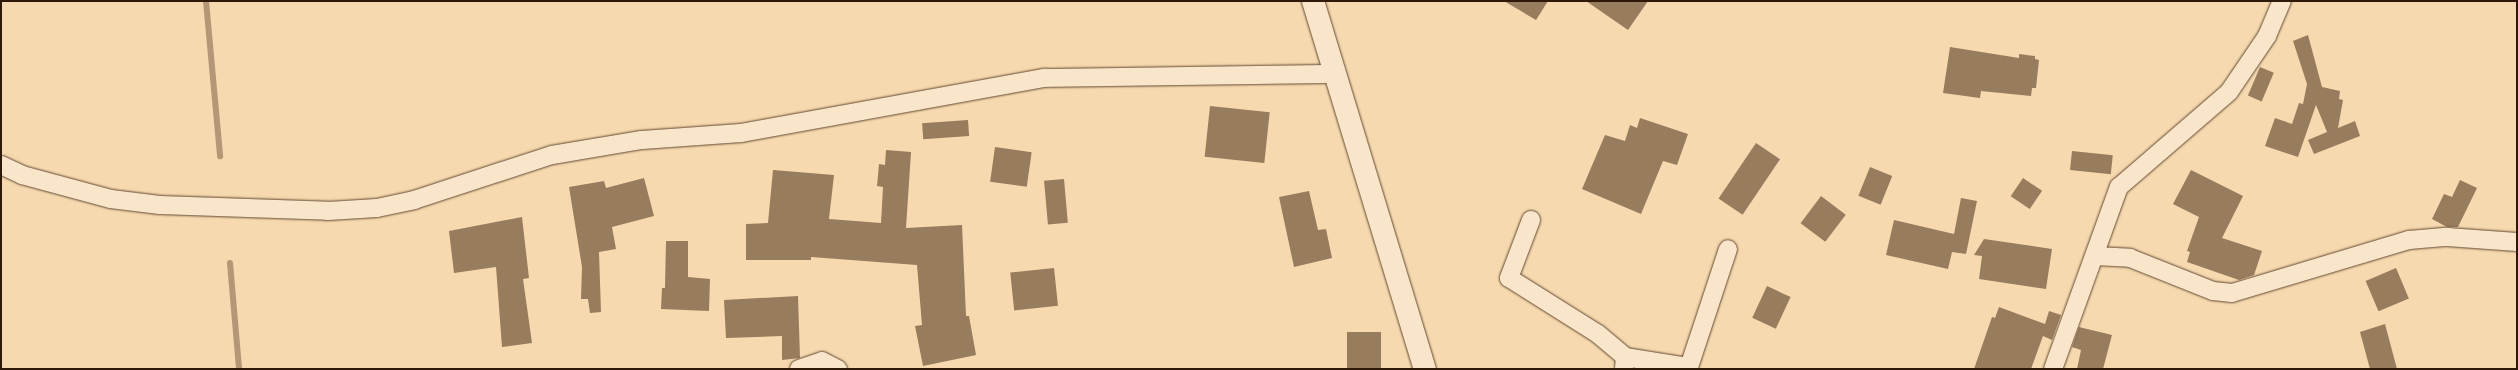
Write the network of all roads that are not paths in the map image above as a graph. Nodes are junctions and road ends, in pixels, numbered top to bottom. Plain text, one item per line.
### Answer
1 (1313, 1) edge
2 (2282, 1) edge
3 (1334, 74) junction
4 (1, 165) edge
5 (1531, 220) dead end
6 (2517, 242) edge
7 (1728, 249) dead end
8 (2095, 256) junction
9 (1624, 363) edge
10 (799, 369) edge
11 (838, 369) edge
12 (1425, 369) edge
13 (2053, 369) edge

1 - 3 main road
2 - 8 street
3 - 4 street
3 - 12 main road
5 - 9 street
6 - 8 street
7 - 9 street
8 - 13 street
10 - 11 street

